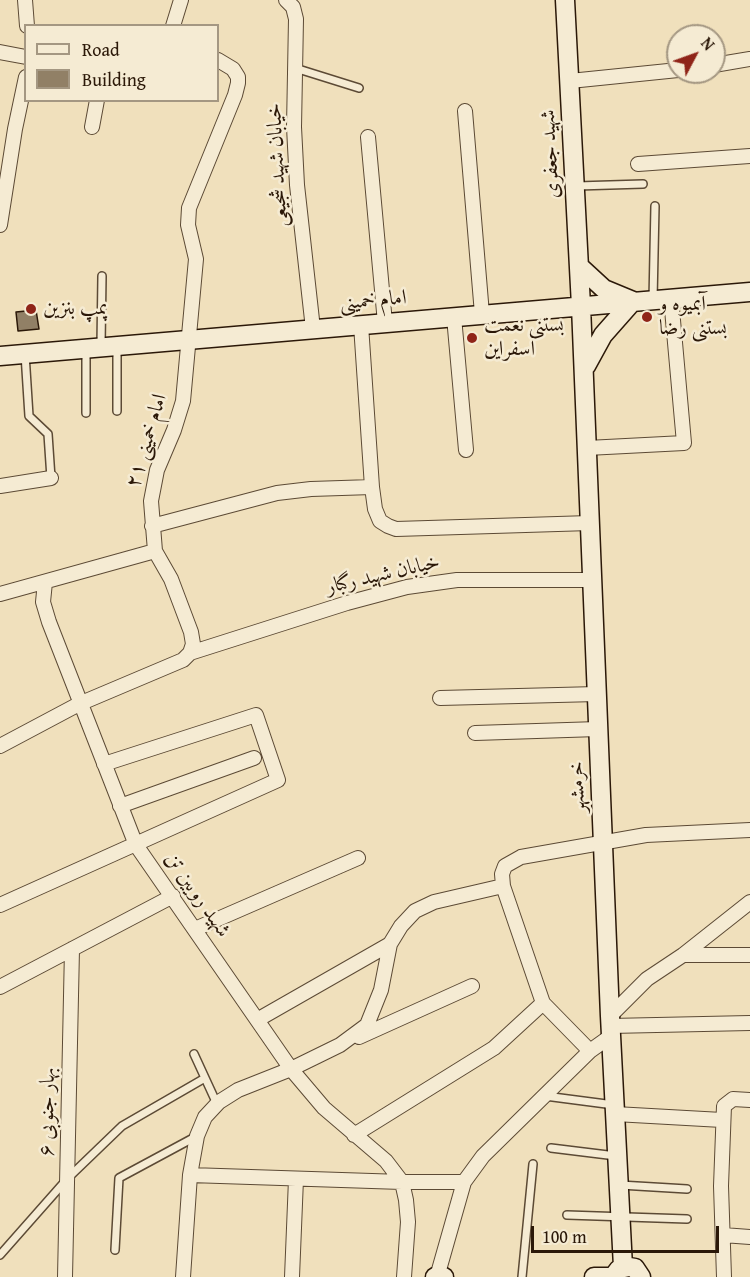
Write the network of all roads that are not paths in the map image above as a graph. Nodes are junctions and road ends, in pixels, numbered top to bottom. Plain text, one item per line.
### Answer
1 (25, 0) edge
2 (181, 0) edge
3 (286, 0) edge
4 (564, 0) edge
5 (27, 24) edge
6 (174, 24) edge
7 (0, 52) edge
8 (24, 57) edge
9 (750, 59) edge
10 (219, 61) edge
11 (726, 63) edge
12 (295, 68) junction
13 (666, 71) edge
14 (570, 81) junction
15 (24, 86) edge
16 (359, 88) dead end
17 (97, 102) edge
18 (465, 111) dead end
19 (92, 127) dead end
20 (368, 137) dead end
21 (750, 156) edge
22 (638, 164) dead end
23 (643, 184) dead end
24 (575, 186) junction
25 (655, 206) dead end
26 (0, 225) edge
27 (579, 266) junction
28 (102, 276) dead end
29 (750, 292) edge
30 (662, 299) junction
31 (633, 302) junction
32 (581, 306) junction
33 (482, 314) junction
34 (454, 317) junction
35 (385, 323) junction
36 (361, 325) junction
37 (313, 329) junction
38 (188, 340) junction
39 (101, 348) junction
40 (25, 354) junction
41 (0, 356) edge
42 (584, 371) junction
43 (117, 411) dead end
44 (86, 413) dead end
45 (587, 448) junction
46 (466, 450) dead end
47 (51, 478) joint
48 (0, 486) edge
49 (372, 487) junction
50 (590, 523) junction
51 (152, 526) junction
52 (155, 551) junction
53 (592, 580) junction
54 (45, 582) junction
55 (0, 594) edge
56 (190, 653) junction
57 (597, 694) junction
58 (440, 698) dead end
59 (79, 704) junction
60 (598, 729) junction
61 (475, 733) dead end
62 (0, 746) edge
63 (254, 758) dead end
64 (104, 764) junction
65 (120, 806) junction
66 (750, 830) edge
67 (603, 842) junction
68 (136, 844) junction
69 (358, 858) dead end
70 (503, 886) junction
71 (172, 896) junction
72 (750, 902) edge
73 (0, 905) edge
74 (195, 929) junction
75 (390, 944) junction
76 (72, 949) junction
77 (683, 955) junction
78 (750, 955) edge
79 (472, 986) dead end
80 (0, 987) edge
81 (543, 1003) junction
82 (257, 1020) junction
83 (750, 1023) edge
84 (610, 1026) junction
85 (340, 1045) junction
86 (590, 1051) junction
87 (194, 1054) dead end
88 (291, 1069) junction
89 (205, 1078) junction
90 (542, 1096) junction
91 (750, 1100) edge
92 (217, 1104) junction
93 (614, 1109) junction
94 (722, 1120) junction
95 (354, 1135) junction
96 (196, 1136) junction
97 (551, 1148) dead end
98 (616, 1156) junction
99 (533, 1164) dead end
100 (190, 1175) junction
101 (68, 1178) junction
102 (297, 1179) junction
103 (402, 1182) junction
104 (464, 1182) junction
105 (618, 1185) junction
106 (687, 1189) dead end
107 (567, 1215) dead end
108 (619, 1216) junction
109 (687, 1220) dead end
110 (723, 1235) junction
111 (750, 1237) edge
112 (115, 1250) dead end
113 (0, 1255) edge
114 (616, 1274) edge
115 (65, 1277) edge
116 (183, 1277) edge
117 (292, 1277) edge
118 (404, 1277) edge
119 (436, 1277) edge
120 (444, 1277) edge
121 (522, 1277) edge
122 (594, 1277) edge
123 (642, 1277) edge
124 (724, 1277) edge

1 - 5 street
2 - 6 street
3 - 12 street, خیابان شهید شجیعی
4 - 14 street, شهید جعفری
7 - 8 street
9 - 11 street
10 - 38 street, امام خمینی ۲۱
12 - 16 lane
12 - 37 street, خیابان شهید شجیعی
13 - 14 street
14 - 24 street, شهید جعفری
15 - 26 street
17 - 19 street
18 - 33 street
20 - 35 street
21 - 22 street
23 - 24 lane
24 - 27 street, شهید جعفری
25 - 30 lane
27 - 31 street
27 - 32 street, شهید جعفری
28 - 39 lane
29 - 30 street, امام خمینی
30 - 31 street, امام خمینی
30 - 45 street
31 - 32 street, امام خمینی
31 - 42 street
32 - 33 street, امام خمینی
32 - 42 street, خرمشهر
33 - 34 street, امام خمینی
34 - 35 street, امام خمینی
34 - 46 street
35 - 36 street, امام خمینی
36 - 37 street, امام خمینی
36 - 49 street
37 - 38 street, امام خمینی
38 - 39 street, امام خمینی
38 - 51 street, امام خمینی ۲۱
39 - 40 street, امام خمینی
39 - 43 lane
39 - 44 lane
40 - 41 street, امام خمینی
40 - 47 lane
42 - 45 street, خرمشهر
45 - 50 street, خرمشهر
47 - 48 street
49 - 50 street
49 - 51 street
50 - 53 street, خرمشهر
51 - 52 street, امام خمینی ۲۱
52 - 54 street
52 - 56 street, امام خمینی ۲۱
53 - 56 street, خیابان شهید رگبار
53 - 57 street, خرمشهر
54 - 55 street
54 - 59 street, شهید رویین تن
56 - 59 street, خیابان شهید رگبار
57 - 58 street
57 - 60 street, خرمشهر
59 - 62 street, خیابان شهید رگبار
59 - 64 street, شهید رویین تن
60 - 61 street
60 - 67 street, خرمشهر
63 - 65 street
64 - 65 street, شهید رویین تن
64 - 68 street
65 - 68 street, شهید رویین تن
66 - 67 street
67 - 70 street
67 - 84 street, خرمشهر
68 - 71 street, شهید رویین تن
68 - 73 street
69 - 74 street
70 - 75 street
70 - 81 street
71 - 74 street, شهید رویین تن
71 - 76 street
72 - 77 street
74 - 82 street, شهید رویین تن
75 - 82 street
75 - 85 street
76 - 80 street
76 - 101 street, بهار جنوبی ۶
77 - 78 street
77 - 84 street
79 - 85 street
81 - 86 street
81 - 95 street
82 - 88 street, شهید رویین تن
83 - 84 street
84 - 86 street
84 - 93 street, خرمشهر
85 - 88 street
86 - 90 street
87 - 89 lane
88 - 92 street
88 - 95 street, شهید رویین تن
89 - 92 lane
89 - 101 lane
90 - 93 lane
90 - 104 street
91 - 94 street
92 - 96 street
93 - 94 street
93 - 98 street, خرمشهر
94 - 110 street
95 - 103 street, شهید رویین تن
96 - 100 street
96 - 112 lane
97 - 98 lane
98 - 105 street, خرمشهر
99 - 121 lane
100 - 102 street
100 - 116 street
101 - 113 lane
101 - 115 street, بهار جنوبی ۶
102 - 103 street
102 - 117 street
103 - 104 street
103 - 118 street
104 - 119 street
105 - 106 lane
105 - 108 street, خرمشهر
107 - 108 lane
108 - 109 lane
108 - 114 street, خرمشهر
110 - 111 street
110 - 124 street
114 - 122 street
114 - 123 street
119 - 120 street

